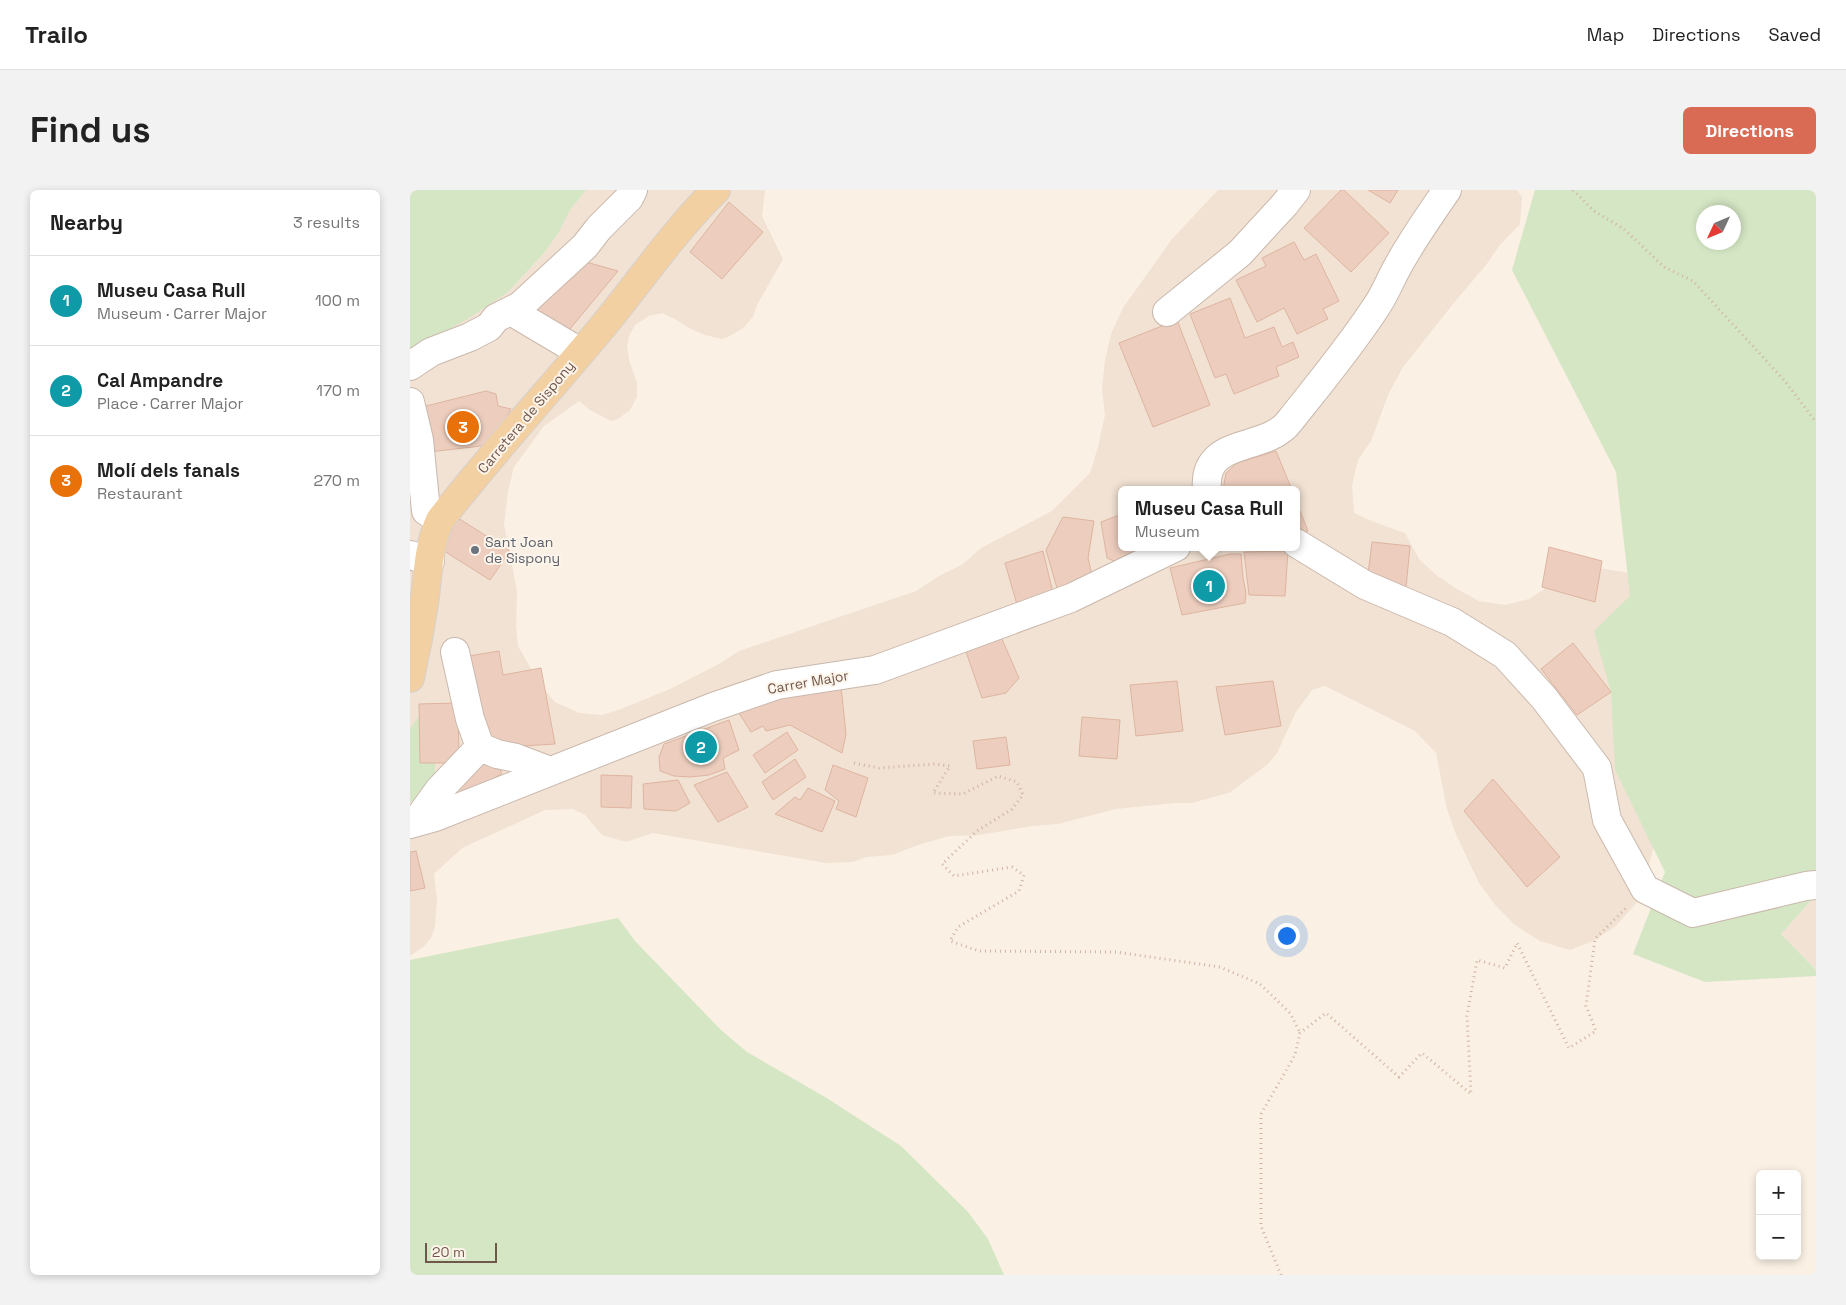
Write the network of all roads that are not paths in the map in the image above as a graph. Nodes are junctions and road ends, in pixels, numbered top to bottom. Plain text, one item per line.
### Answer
1 (633, 190) edge
2 (1296, 190) edge
3 (1447, 190) edge
4 (711, 192) edge
5 (511, 311) junction
6 (1167, 312) dead end
7 (580, 352) junction
8 (410, 366) edge
9 (410, 402) edge
10 (1207, 486) edge
11 (440, 520) junction
12 (1300, 545) edge
13 (1168, 551) edge
14 (420, 558) edge
15 (455, 652) dead end
16 (410, 678) edge
17 (480, 747) junction
18 (550, 771) junction
19 (413, 823) edge
20 (1816, 885) edge

1 - 5 street
2 - 6 street
3 - 10 street
4 - 7 main road, Carretera de Sispony
5 - 7 street
5 - 8 street
7 - 11 main road, Carretera de Sispony
9 - 11 street
11 - 14 main road, Carretera de Sispony
12 - 20 street
13 - 18 street, Carrer Major
14 - 16 main road, Carretera de Sispony
15 - 17 street
17 - 18 street
17 - 19 street
18 - 19 street, Carrer Major

